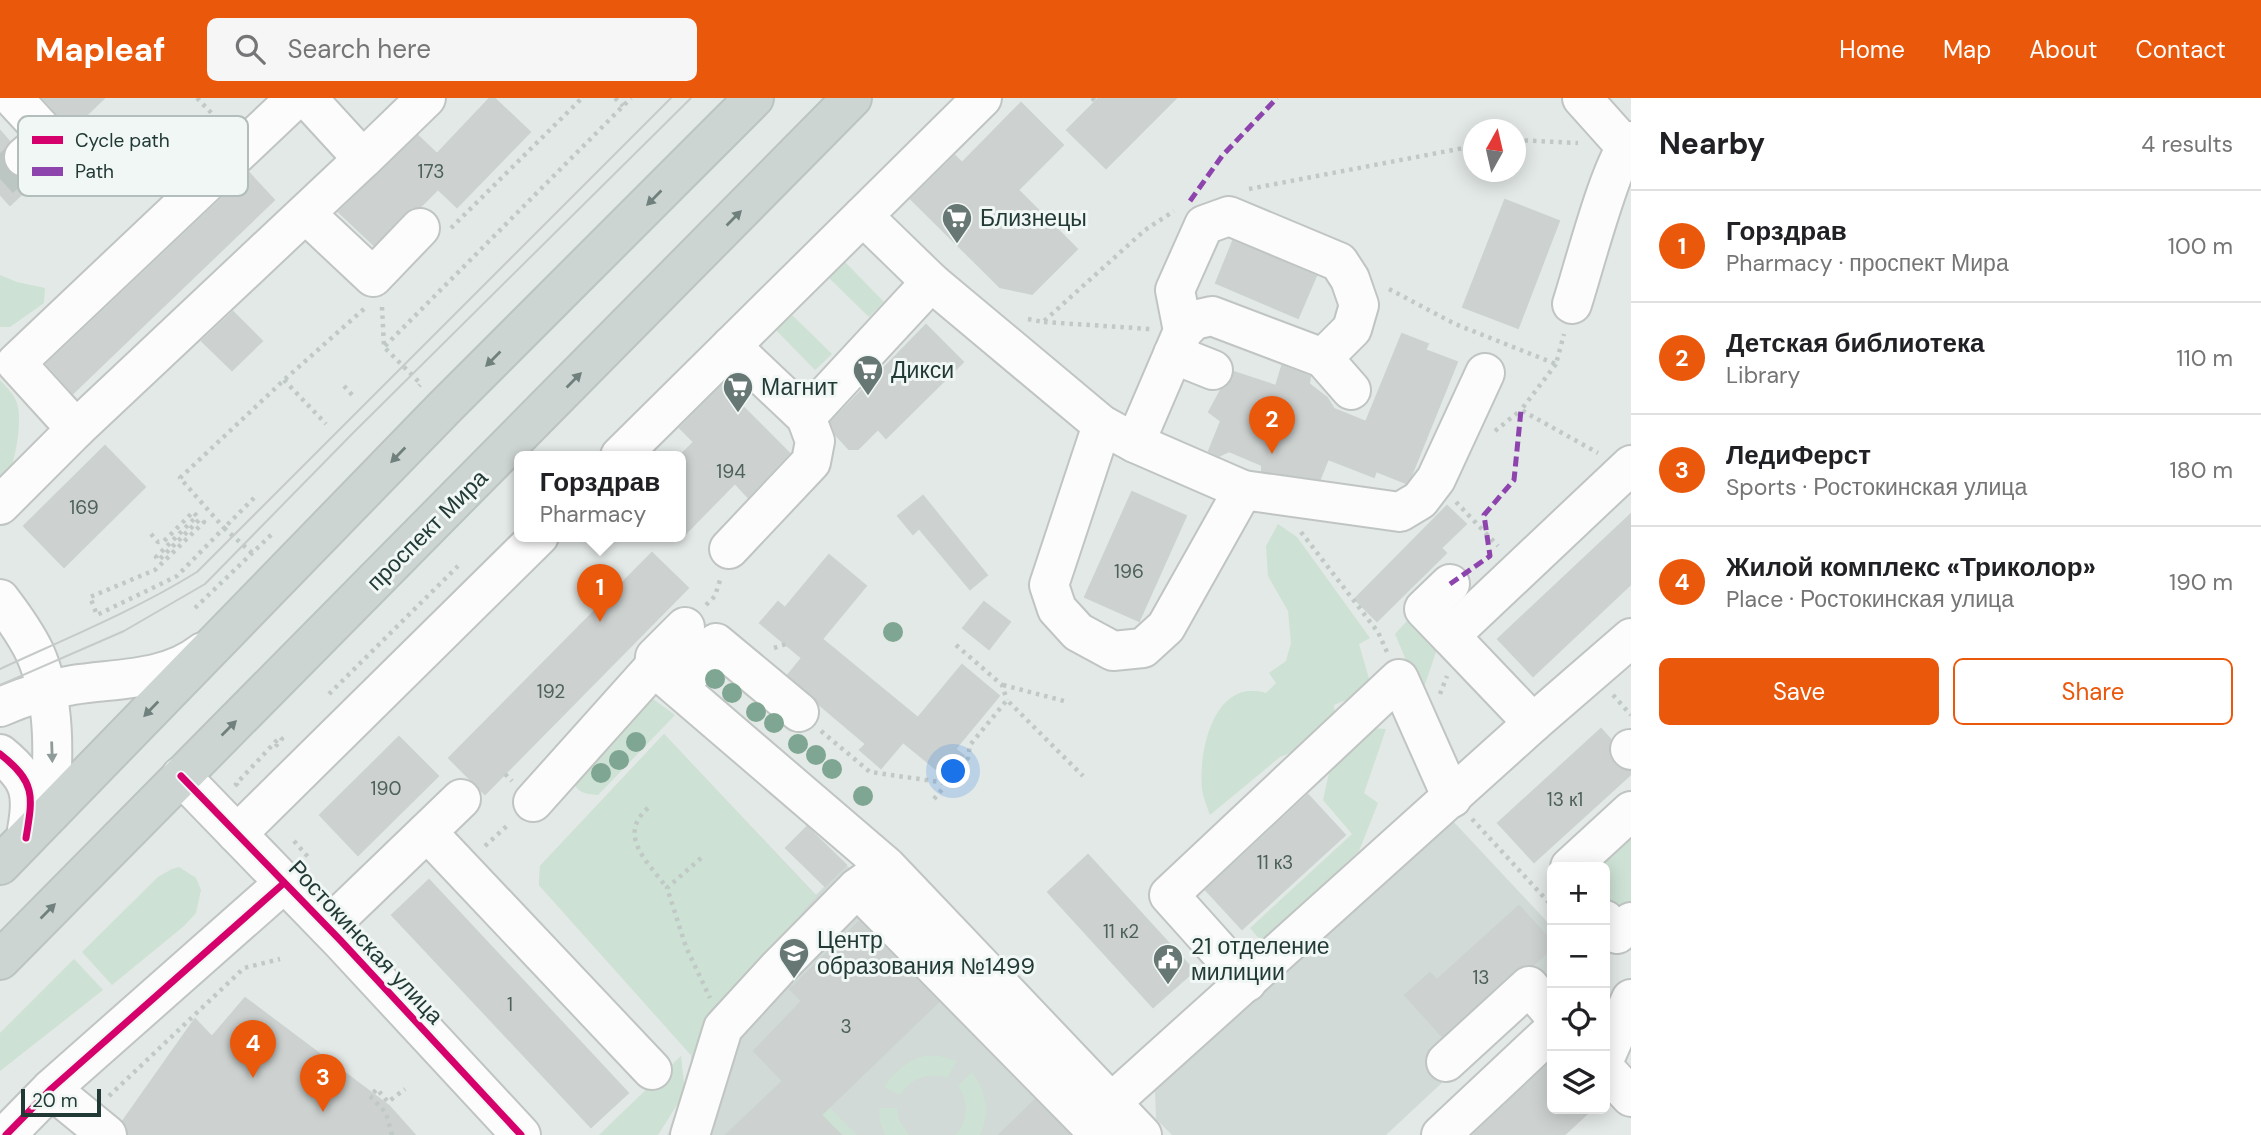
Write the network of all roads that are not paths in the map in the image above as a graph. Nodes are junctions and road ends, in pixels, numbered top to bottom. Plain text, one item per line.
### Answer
1 (296, 98) edge
2 (307, 98) edge
3 (426, 98) edge
4 (754, 98) edge
5 (852, 98) edge
6 (982, 98) edge
7 (1593, 102) edge
8 (248, 143) edge
9 (1628, 143) edge
10 (363, 159) junction
11 (192, 196) edge
12 (1620, 200) edge
13 (306, 214) junction
14 (863, 216) junction
15 (420, 228) dead end
16 (931, 282) junction
17 (1572, 304) road end
18 (1178, 343) junction
19 (731, 346) junction
20 (1323, 358) junction
21 (1213, 370) dead end
22 (1485, 373) dead end
23 (1351, 390) dead end
24 (806, 417) junction
25 (1102, 425) junction
26 (76, 429) junction
27 (1135, 443) junction
28 (625, 451) edge
29 (1629, 467) edge
30 (1243, 490) junction
31 (0, 505) edge
32 (533, 542) edge
33 (729, 549) road end
34 (1450, 584) dead end
35 (0, 599) edge
36 (685, 627) road end
37 (1450, 636) junction
38 (1631, 638) edge
39 (216, 643) junction
40 (667, 677) junction
41 (46, 691) junction
42 (0, 707) edge
43 (799, 712) road end
44 (1533, 723) junction
45 (0, 754) edge
46 (181, 776) junction
47 (1452, 798) junction
48 (461, 799) dead end
49 (533, 802) road end
50 (1631, 811) edge
51 (427, 832) junction
52 (237, 834) junction
53 (25, 839) edge
54 (1575, 862) edge
55 (872, 878) junction
56 (284, 883) junction
57 (1631, 922) edge
58 (1609, 925) edge
59 (328, 928) junction
60 (0, 960) edge
61 (1247, 982) junction
62 (1631, 999) edge
63 (1547, 1007) edge
64 (1547, 1036) edge
65 (1608, 1051) edge
66 (1446, 1062) dead end
67 (652, 1070) dead end
68 (1610, 1074) edge
69 (51, 1088) junction
70 (1631, 1097) edge
71 (1106, 1119) edge
72 (96, 1126) edge
73 (6, 1135) edge
74 (521, 1135) edge
75 (690, 1135) edge
76 (1142, 1135) edge
77 (1441, 1135) edge

1 - 8 street
2 - 10 street
3 - 10 street
4 -> 39 main road
46 -> 5 main road, проспект Мира
6 - 14 street
7 - 9 street
9 - 12 street
10 - 13 street
11 - 26 street
12 - 17 street
13 - 15 street
13 - 26 street
14 - 16 street
14 - 19 street
16 - 24 street
16 - 25 street
18 - 20 street
18 - 20 street
18 - 21 street
18 - 27 street
19 - 24 street
19 - 28 street
20 - 23 street
22 - 30 street
24 - 33 street
25 - 27 street
25 - 30 street
26 - 31 street
27 - 30 street
29 - 37 street
32 - 52 street
34 - 37 street
35 - 41 street
36 - 40 street
37 - 44 street
38 - 44 street
39 - 41 street
39 -> 53 main road
40 - 43 street
40 - 49 street
40 - 55 street
41 - 42 street
41 -> 53 street
44 - 47 street
45 - 53 street
46 - 52 street, Ростокинская улица
60 -> 46 main road, проспект Мира
47 - 61 street
47 - 61 street
48 - 51 street
50 - 54 street
51 - 59 street
51 - 67 street
52 - 56 street, Ростокинская улица
55 - 71 street
55 - 75 street
56 - 59 street, Ростокинская улица
56 - 69 street
57 - 58 street
59 - 74 street, Ростокинская улица
61 - 71 street
62 - 65 street
63 - 66 street
64 - 77 street
68 - 70 street
69 - 72 street
69 - 73 street
71 - 76 street

